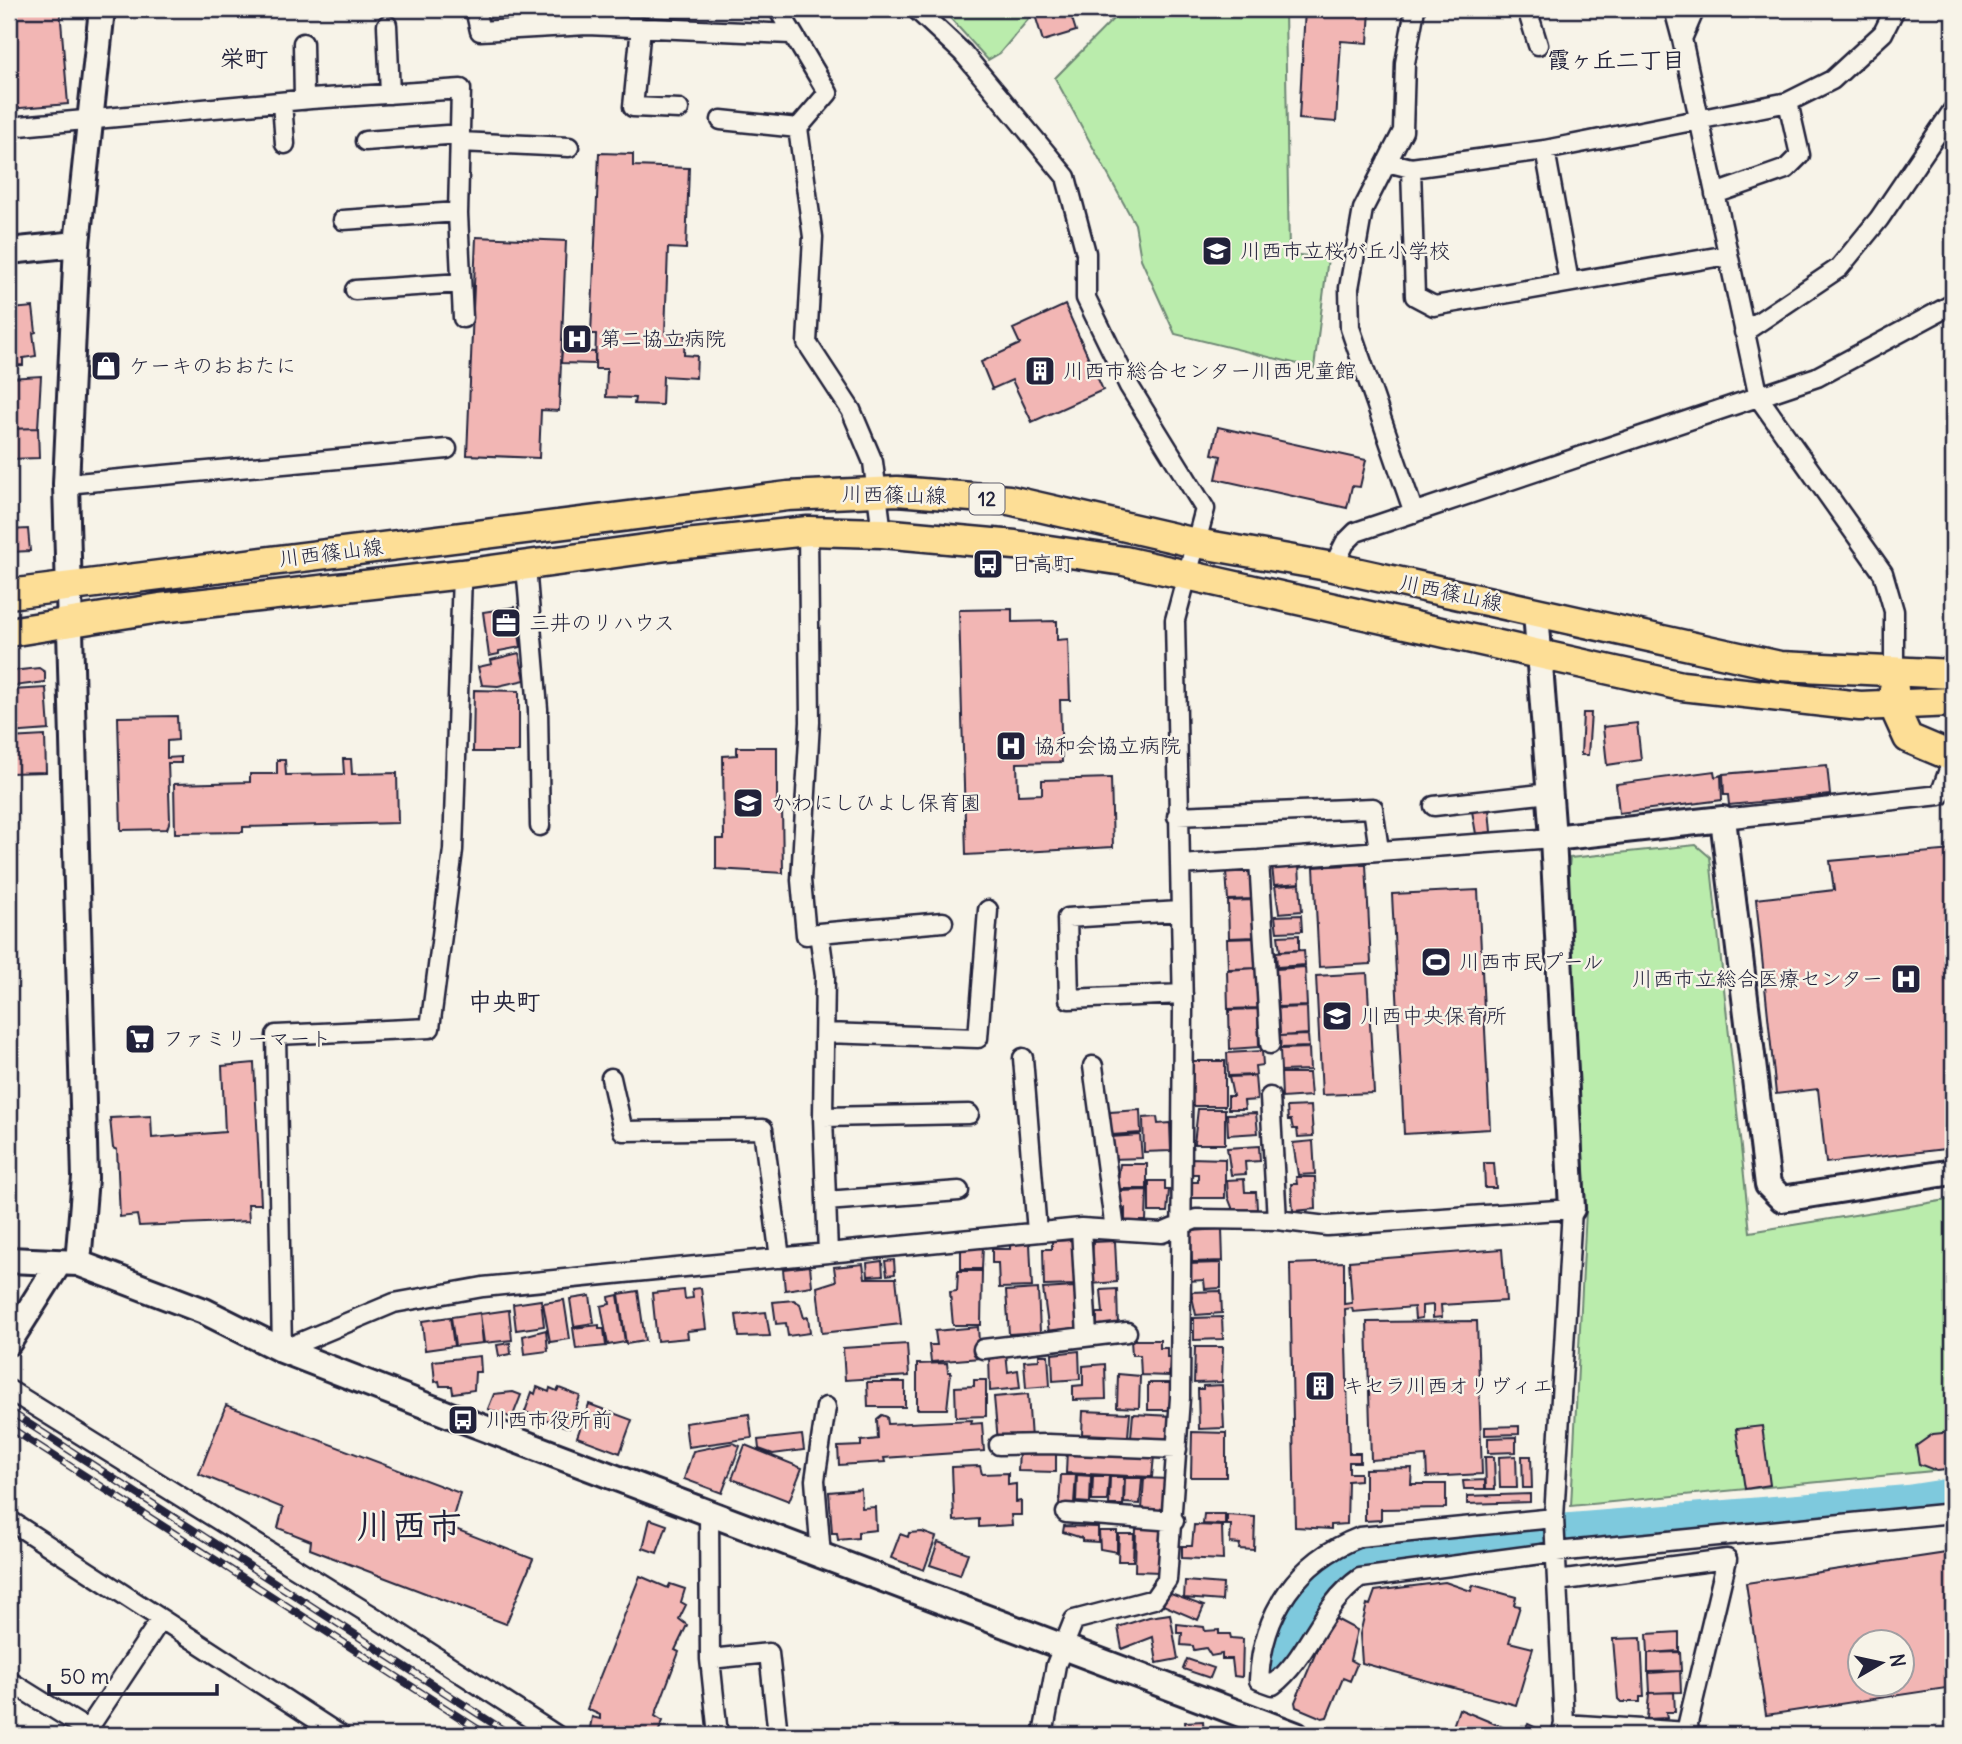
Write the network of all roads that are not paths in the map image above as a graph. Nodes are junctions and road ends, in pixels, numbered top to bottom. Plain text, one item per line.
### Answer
1 (102, 9) edge
2 (475, 9) edge
3 (778, 9) edge
4 (916, 9) edge
5 (1415, 9) edge
6 (1527, 9) edge
7 (1674, 9) edge
8 (1695, 9) edge
9 (1895, 9) edge
10 (387, 25) dead end
11 (641, 27) junction
12 (791, 34) junction
13 (1682, 39) junction
14 (303, 43) dead end
15 (1538, 45) dead end
16 (390, 94) junction
17 (304, 100) junction
18 (282, 102) junction
19 (1788, 102) junction
20 (679, 109) dead end
21 (1953, 110) edge
22 (90, 121) junction
23 (721, 121) dead end
24 (1698, 121) junction
25 (9, 127) edge
26 (798, 128) junction
27 (460, 138) junction
28 (365, 141) dead end
29 (285, 144) dead end
30 (569, 147) dead end
31 (1545, 150) junction
32 (1387, 162) junction
33 (1411, 168) junction
34 (1714, 194) junction
35 (458, 212) junction
36 (343, 220) dead end
37 (77, 244) junction
38 (9, 251) edge
39 (1728, 255) junction
40 (1569, 282) junction
41 (461, 283) junction
42 (355, 290) dead end
43 (1953, 304) edge
44 (463, 318) dead end
45 (1744, 332) junction
46 (1759, 398) junction
47 (447, 449) dead end
48 (66, 484) junction
49 (876, 492) junction
50 (1414, 513) junction
51 (808, 531) junction
52 (882, 533) junction
53 (1195, 543) junction
54 (526, 566) junction
55 (1333, 567) junction
56 (462, 574) junction
57 (1187, 576) junction
58 (67, 586) junction
59 (9, 594) edge
60 (1536, 612) junction
61 (68, 623) junction
62 (9, 632) edge
63 (1537, 654) junction
64 (1894, 672) junction
65 (1953, 674) edge
66 (1953, 702) edge
67 (1893, 705) junction
68 (1953, 757) edge
69 (1550, 793) junction
70 (1434, 806) dead end
71 (1177, 816) junction
72 (1723, 819) junction
73 (540, 826) dead end
74 (1553, 838) junction
75 (1380, 850) junction
76 (1259, 860) junction
77 (1180, 865) junction
78 (988, 910) dead end
79 (1180, 911) junction
80 (943, 922) dead end
81 (820, 933) junction
82 (1182, 994) junction
83 (825, 1032) junction
84 (1270, 1044) dead end
85 (1023, 1058) dead end
86 (1093, 1066) dead end
87 (611, 1078) dead end
88 (1270, 1097) dead end
89 (969, 1114) dead end
90 (823, 1117) junction
91 (1953, 1172) edge
92 (959, 1191) dead end
93 (826, 1201) junction
94 (1572, 1209) junction
95 (1277, 1220) junction
96 (1179, 1226) junction
97 (1080, 1228) junction
98 (1115, 1230) junction
99 (1037, 1232) junction
100 (828, 1253) junction
101 (780, 1258) junction
102 (9, 1260) edge
103 (68, 1263) junction
104 (1127, 1332) dead end
105 (1087, 1336) junction
106 (9, 1342) edge
107 (983, 1349) dead end
108 (282, 1350) junction
109 (9, 1390) edge
110 (826, 1408) dead end
111 (999, 1445) dead end
112 (1177, 1449) junction
113 (1066, 1513) dead end
114 (1953, 1513) edge
115 (709, 1514) junction
116 (9, 1520) edge
117 (1174, 1521) junction
118 (1554, 1521) junction
119 (1556, 1547) junction
120 (821, 1556) junction
121 (1557, 1581) junction
122 (160, 1619) junction
123 (1062, 1646) junction
124 (710, 1659) junction
125 (9, 1681) edge
126 (1563, 1730) edge
127 (90, 1733) edge
128 (332, 1733) edge
129 (1689, 1734) edge
130 (556, 1735) edge
131 (718, 1735) edge
132 (778, 1735) edge
133 (1043, 1735) edge
134 (1296, 1735) edge

1 - 22 street
2 - 11 street
3 - 12 street
4 - 53 street
5 - 32 street
6 - 15 street
7 - 13 street
8 - 13 street
9 - 19 street
10 - 16 street
11 - 12 street
11 - 20 street
12 - 26 street
13 - 24 street
14 - 17 street
16 - 17 street
16 - 27 street
17 - 18 street
18 - 22 street
18 - 29 street
19 - 24 street
19 - 34 street
21 - 45 street
22 - 25 street
22 - 37 street
23 - 26 street
24 - 31 street
24 - 34 street
26 - 49 street
27 - 28 street
27 - 30 street
27 - 35 street
31 - 33 street
31 - 40 street
32 - 33 street
32 - 50 street
33 - 40 street
34 - 39 street
35 - 36 street
35 - 41 street
37 - 38 street
37 - 48 street
39 - 40 street
39 - 45 street
41 - 42 street
41 - 44 street
43 - 46 street
45 - 46 street
46 - 50 street
46 - 64 street
47 - 48 street
48 - 58 street
49 - 52 street
49 - 53 main road, 川西篠山線 / 12
49 - 58 main road, 川西篠山線 / 12
50 - 55 street
51 - 52 main road, 川西篠山線 / 12
51 - 54 main road, 川西篠山線 / 12
51 - 81 street
52 - 57 main road, 川西篠山線 / 12
53 - 55 main road, 川西篠山線 / 12
53 - 57 street
54 - 56 main road, 川西篠山線 / 12
54 - 73 street
55 - 60 main road, 川西篠山線 / 12
56 - 61 main road, 川西篠山線 / 12
56 - 108 street
57 - 63 main road, 川西篠山線 / 12
57 - 71 street
58 - 59 main road, 川西篠山線 / 12
58 - 61 street
60 - 63 street
60 - 64 main road, 川西篠山線 / 12
61 - 62 main road, 川西篠山線 / 12
61 - 103 street
63 - 67 main road, 川西篠山線 / 12
63 - 69 street
64 - 65 main road, 川西篠山線 / 12
64 - 67 main road
66 - 67 main road, 川西篠山線 / 12
67 - 68 main road
68 - 72 street
69 - 70 street
69 - 74 street
71 - 75 street
71 - 77 street
72 - 74 street
72 - 91 street
74 - 75 street
74 - 94 street
75 - 76 street
76 - 77 street
76 - 84 street
77 - 79 street
78 - 83 street
79 - 82 street
79 - 82 street
80 - 81 street
81 - 83 street
82 - 96 street
83 - 90 street
85 - 99 street
86 - 98 street
87 - 101 street
88 - 95 street
89 - 90 street
90 - 93 street
92 - 93 street
93 - 100 street
94 - 95 street
94 - 118 street
95 - 96 street
96 - 98 street
96 - 112 street
97 - 98 street
97 - 99 street
97 - 105 street
99 - 100 street
100 - 101 street
101 - 108 street
102 - 103 street
103 - 106 street
103 - 108 street
104 - 105 street
105 - 107 street
108 - 115 street
109 - 130 street
110 - 120 street
111 - 112 street
112 - 117 street
113 - 117 street
114 - 119 street
115 - 120 street
115 - 124 street
116 - 122 street
117 - 123 street
118 - 119 street
118 - 119 street
119 - 121 street
120 - 123 street
121 - 126 street
121 - 129 street
122 - 127 street
122 - 128 street
123 - 133 street
123 - 134 street
124 - 131 street
124 - 132 street
125 - 127 street
126 - 129 street

